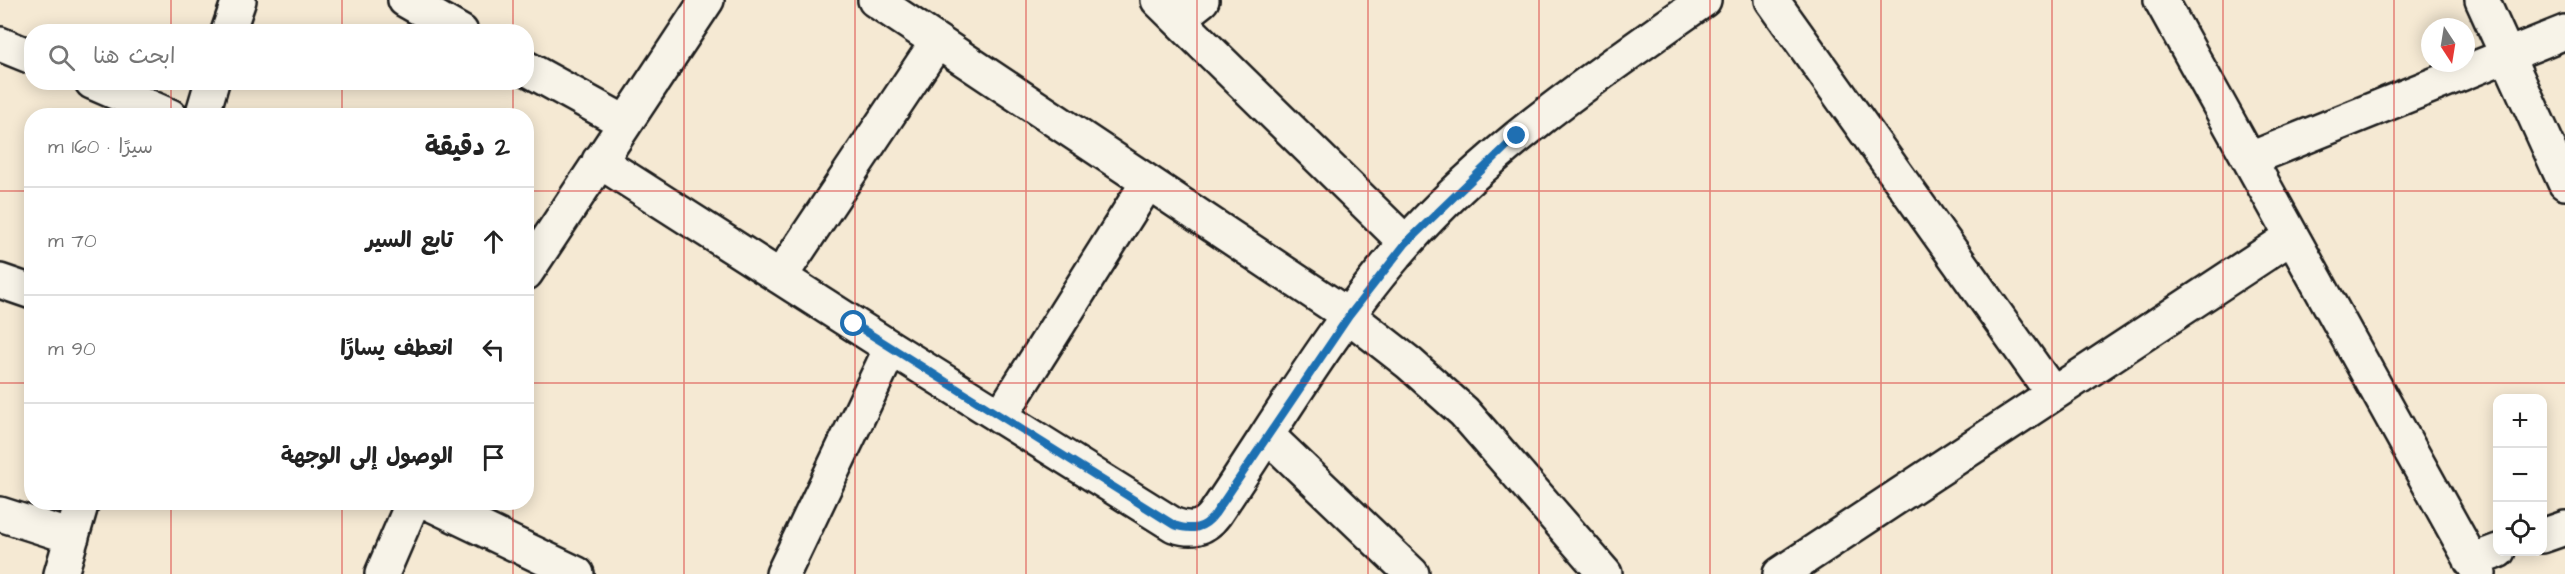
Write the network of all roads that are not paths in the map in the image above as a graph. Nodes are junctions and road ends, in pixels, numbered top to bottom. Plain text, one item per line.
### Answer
1 (239, 0) edge
2 (405, 0) edge
3 (707, 0) edge
4 (875, 0) edge
5 (1704, 0) edge
6 (1772, 0) edge
7 (2161, 0) edge
8 (2482, 0) edge
9 (1179, 6) edge
10 (231, 24) edge
11 (447, 24) edge
12 (2565, 32) edge
13 (938, 42) junction
14 (0, 44) edge
15 (24, 54) edge
16 (2505, 55) junction
17 (534, 72) edge
18 (110, 90) edge
19 (210, 90) edge
20 (152, 108) edge
21 (204, 108) edge
22 (624, 122) junction
23 (2250, 159) junction
24 (599, 161) junction
25 (1148, 182) junction
26 (2565, 183) edge
27 (2291, 237) junction
28 (1406, 243) junction
29 (534, 261) edge
30 (780, 277) junction
31 (0, 281) edge
32 (24, 289) edge
33 (1349, 316) junction
34 (891, 348) junction
35 (2053, 394) junction
36 (1000, 417) junction
37 (1268, 436) junction
38 (80, 510) edge
39 (410, 510) edge
40 (443, 510) edge
41 (0, 514) edge
42 (2565, 528) edge
43 (2547, 534) edge
44 (72, 537) junction
45 (2482, 562) edge
46 (61, 574) edge
47 (382, 574) edge
48 (577, 574) edge
49 (783, 574) edge
50 (1413, 574) edge
51 (1605, 574) edge
52 (1779, 574) edge

1 - 10 street
2 - 11 street
3 - 22 street
4 - 13 street
5 - 28 street
6 - 35 street
7 - 23 street
8 - 16 street
9 - 28 street
12 - 16 street
13 - 25 street
13 - 30 street
14 - 15 street
16 - 23 street
16 - 26 street
17 - 22 street
18 - 20 street
19 - 21 street
22 - 24 street
23 - 27 street
24 - 29 street
24 - 30 street
25 - 33 street
25 - 36 street
27 - 35 street
27 - 45 street
28 - 33 street
30 - 34 street
31 - 32 street
33 - 37 street
33 - 51 street
34 - 36 street
34 - 49 street
35 - 52 street
36 - 37 street
37 - 50 street
38 - 44 street
39 - 47 street
40 - 48 street
41 - 44 street
42 - 43 street
44 - 46 street

